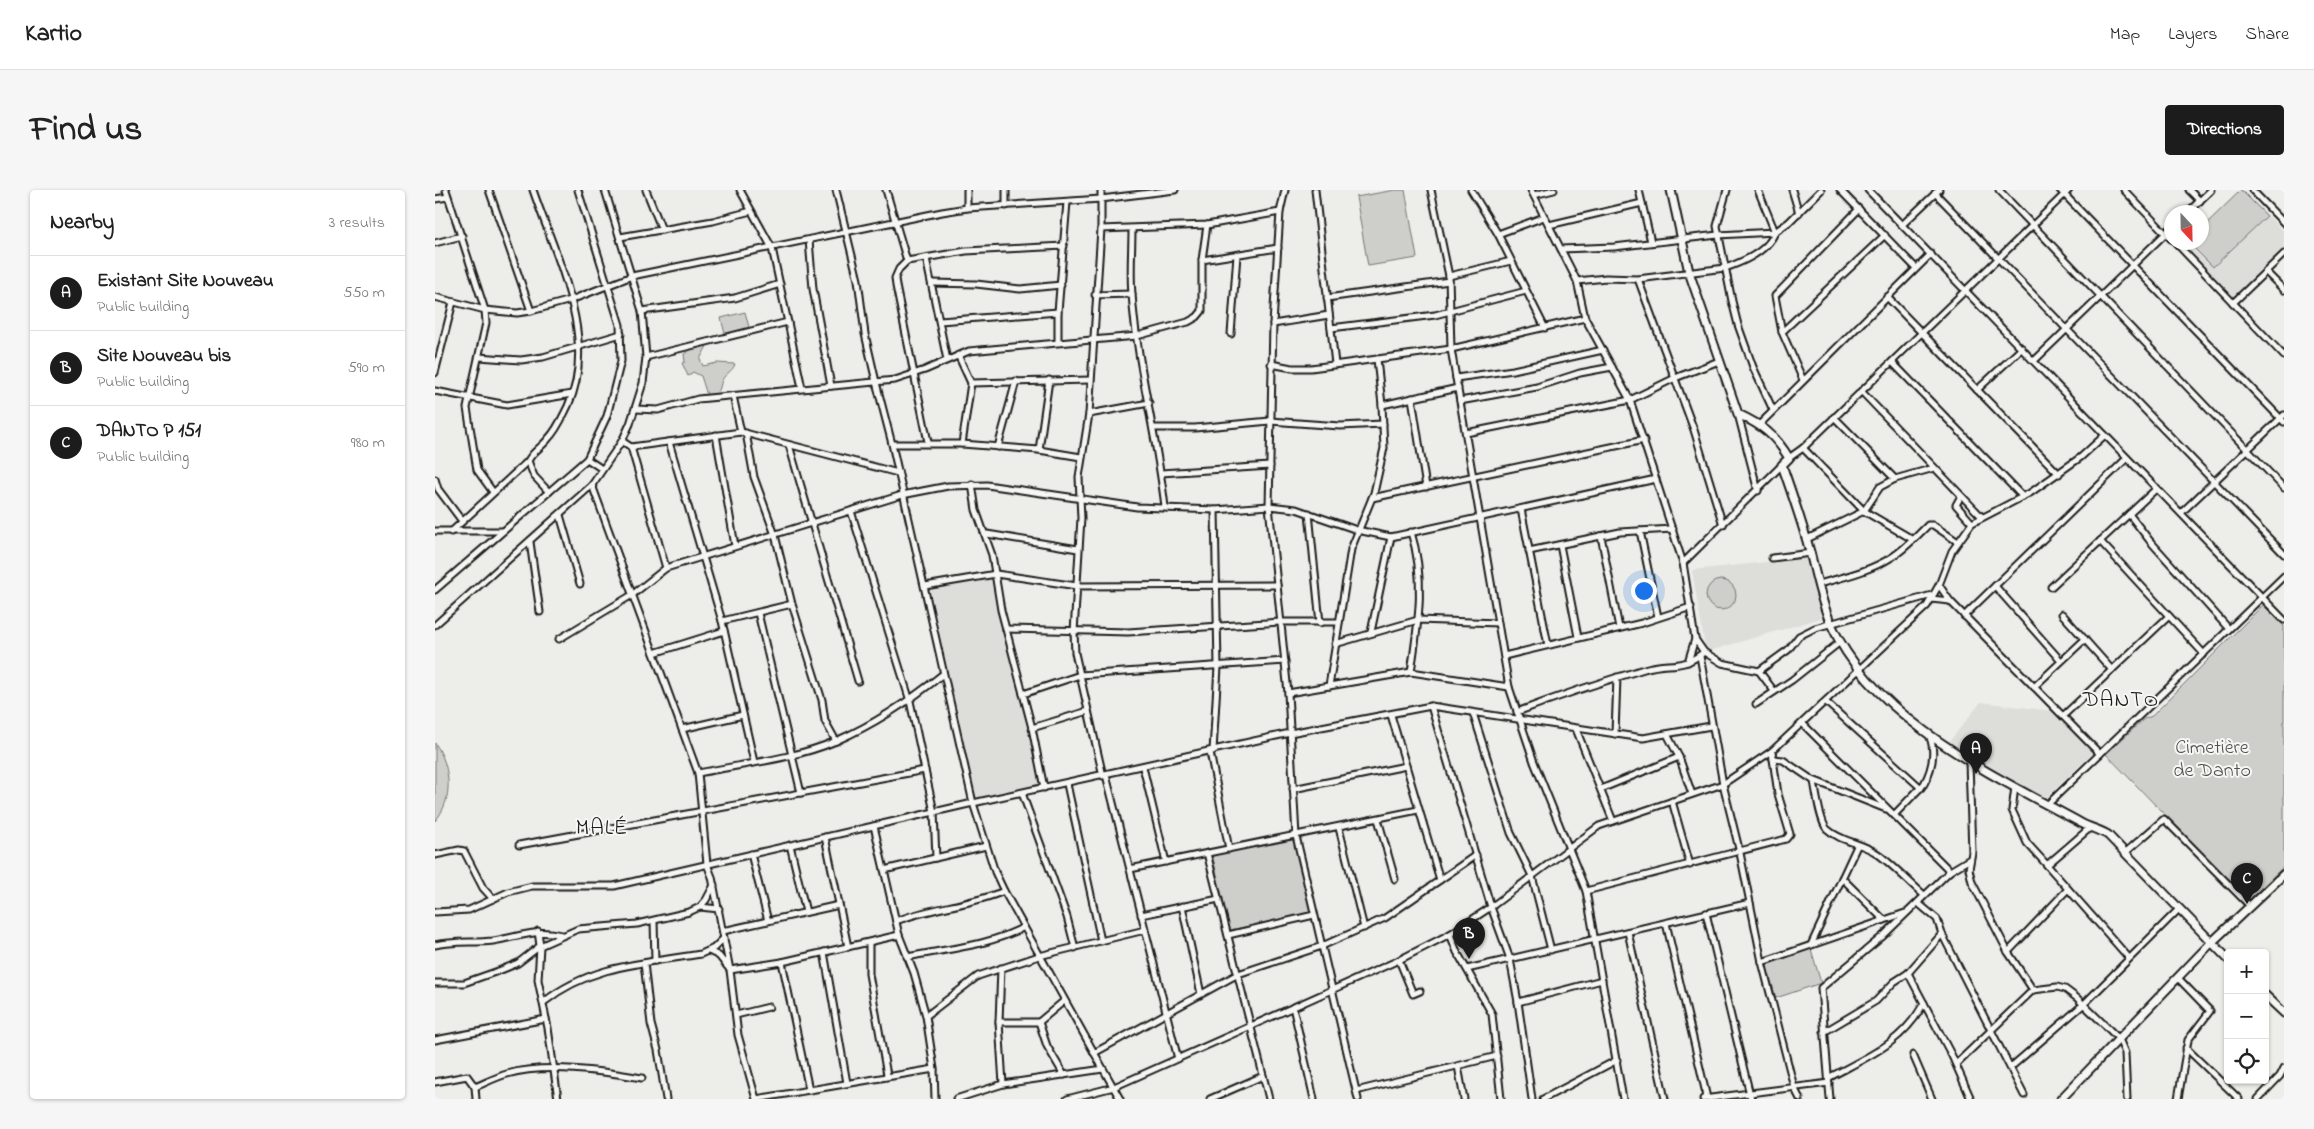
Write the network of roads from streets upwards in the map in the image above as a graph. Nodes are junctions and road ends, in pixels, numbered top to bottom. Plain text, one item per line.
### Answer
1 (446, 190) edge
2 (489, 190) edge
3 (533, 190) edge
4 (578, 190) edge
5 (605, 190) edge
6 (646, 190) edge
7 (740, 190) edge
8 (836, 190) edge
9 (886, 190) edge
10 (967, 190) edge
11 (1006, 190) edge
12 (1101, 190) edge
13 (1168, 190) edge
14 (1175, 190) edge
15 (1285, 190) edge
16 (1315, 190) edge
17 (1431, 190) edge
18 (1471, 190) edge
19 (1554, 190) edge
20 (1639, 190) edge
21 (1671, 190) edge
22 (1727, 190) edge
23 (1758, 190) edge
24 (1792, 190) edge
25 (1821, 190) edge
26 (1840, 190) edge
27 (1870, 190) edge
28 (1999, 190) edge
29 (2069, 190) edge
30 (2124, 190) edge
31 (2189, 190) edge
32 (2211, 190) edge
33 (2252, 190) edge
34 (1937, 192) edge
35 (2062, 192) edge
36 (1533, 193) edge
37 (448, 196) junction
38 (1101, 199) junction
39 (435, 200) edge
40 (2200, 201) junction
41 (1067, 202) junction
42 (1642, 202) junction
43 (2196, 205) edge
44 (1006, 206) junction
45 (967, 208) junction
46 (1859, 209) junction
47 (751, 211) junction
48 (1280, 212) junction
49 (1799, 213) junction
50 (1544, 217) junction
51 (895, 222) junction
52 (2284, 223) edge
53 (1902, 224) junction
54 (1207, 225) junction
55 (1549, 225) junction
56 (2033, 225) junction
57 (1101, 229) junction
58 (1132, 229) junction
59 (662, 230) junction
60 (845, 231) junction
61 (1775, 232) junction
62 (2164, 232) edge
63 (1497, 234) junction
64 (1718, 235) junction
65 (462, 236) junction
66 (1885, 236) junction
67 (2164, 236) edge
68 (620, 237) junction
69 (1682, 239) junction
70 (809, 240) junction
71 (1651, 242) junction
72 (435, 243) edge
73 (1065, 246) junction
74 (772, 248) junction
75 (1278, 248) junction
76 (1561, 249) junction
77 (2183, 250) edge
78 (1931, 254) junction
79 (2284, 254) edge
80 (1237, 255) junction
81 (926, 258) junction
82 (1999, 258) junction
83 (1202, 260) junction
84 (907, 261) junction
85 (1511, 261) junction
86 (2133, 266) junction
87 (1725, 268) junction
88 (1916, 268) junction
89 (1689, 272) junction
90 (2265, 272) junction
91 (632, 276) junction
92 (1449, 278) junction
93 (1638, 279) junction
94 (1577, 281) junction
95 (933, 283) junction
96 (609, 284) junction
97 (780, 284) junction
98 (1061, 285) junction
99 (1965, 290) junction
100 (2284, 290) edge
101 (1526, 291) junction
102 (1132, 294) junction
103 (1095, 295) junction
104 (435, 297) edge
105 (2101, 297) junction
106 (1327, 298) junction
107 (1887, 298) junction
108 (571, 300) junction
109 (453, 302) junction
110 (2233, 303) junction
111 (485, 310) junction
112 (1450, 310) junction
113 (531, 311) junction
114 (642, 311) junction
115 (1058, 312) junction
116 (1329, 315) junction
117 (1585, 318) junction
118 (940, 321) junction
119 (788, 322) junction
120 (1273, 324) junction
121 (1331, 328) junction
122 (1545, 328) junction
123 (2067, 329) junction
124 (1782, 332) junction
125 (1921, 333) junction
126 (621, 334) junction
127 (1231, 334) dead end
128 (1137, 336) junction
129 (1093, 339) junction
130 (1058, 342) junction
131 (579, 346) junction
132 (1451, 348) junction
133 (2021, 348) junction
134 (1603, 350) junction
135 (959, 355) junction
136 (2284, 356) edge
137 (479, 357) junction
138 (646, 358) junction
139 (1377, 359) junction
140 (947, 360) junction
141 (1719, 361) junction
142 (2034, 361) junction
143 (1892, 362) junction
144 (1271, 364) junction
145 (1335, 364) junction
146 (1612, 367) junction
147 (435, 373) edge
148 (913, 374) junction
149 (1456, 378) junction
150 (1675, 378) junction
151 (1049, 380) junction
152 (1090, 380) junction
153 (1803, 380) junction
154 (1016, 381) junction
155 (876, 382) junction
156 (971, 383) junction
157 (831, 386) junction
158 (801, 388) junction
159 (1458, 388) junction
160 (1977, 390) junction
161 (435, 391) edge
162 (1861, 391) junction
163 (573, 394) junction
164 (469, 396) junction
165 (733, 396) junction
166 (1412, 398) junction
167 (1630, 400) junction
168 (1460, 401) junction
169 (1149, 403) junction
170 (1382, 405) junction
171 (635, 409) junction
172 (1773, 410) junction
173 (1089, 414) junction
174 (1738, 414) junction
175 (1834, 417) junction
176 (2283, 418) edge
177 (1270, 421) junction
178 (1383, 424) junction
179 (1760, 424) junction
180 (1153, 428) junction
181 (743, 433) junction
182 (1466, 433) junction
183 (716, 435) junction
184 (2105, 435) junction
185 (1644, 440) junction
186 (622, 441) junction
187 (669, 442) junction
188 (928, 442) junction
189 (892, 444) junction
190 (961, 444) junction
191 (789, 445) junction
192 (631, 447) junction
193 (998, 448) junction
194 (1803, 448) junction
195 (1039, 450) junction
196 (2247, 450) junction
197 (1081, 457) junction
198 (1789, 458) junction
199 (2127, 458) junction
200 (587, 459) junction
201 (528, 462) junction
202 (1782, 465) junction
203 (1270, 466) junction
204 (1934, 468) junction
205 (601, 469) junction
206 (1161, 472) junction
207 (898, 473) junction
208 (2059, 474) junction
209 (1473, 477) junction
210 (435, 479) edge
211 (1657, 479) junction
212 (1895, 479) junction
213 (2214, 482) junction
214 (972, 484) junction
215 (592, 485) junction
216 (1426, 487) junction
217 (2157, 488) junction
218 (2284, 488) edge
219 (493, 492) junction
220 (549, 492) junction
221 (1758, 492) junction
222 (902, 495) junction
223 (1961, 496) junction
224 (1079, 497) junction
225 (1373, 498) junction
226 (2023, 498) junction
227 (1269, 506) junction
228 (1165, 507) junction
229 (1521, 509) junction
230 (1215, 510) junction
231 (851, 511) junction
232 (1864, 511) junction
233 (1309, 513) junction
234 (2181, 513) junction
235 (2129, 514) junction
236 (560, 515) junction
237 (1480, 517) junction
238 (1982, 517) junction
239 (461, 521) junction
240 (813, 522) junction
241 (1972, 523) junction
242 (1723, 525) junction
243 (1673, 529) junction
244 (1357, 530) junction
245 (435, 531) edge
246 (503, 531) junction
247 (1640, 531) junction
248 (451, 532) junction
249 (1411, 532) junction
250 (987, 534) junction
251 (775, 535) junction
252 (1601, 536) junction
253 (1391, 537) junction
254 (1807, 538) junction
255 (1912, 539) junction
256 (1951, 539) junction
257 (2100, 541) junction
258 (530, 542) junction
259 (1958, 542) junction
260 (1560, 545) junction
261 (735, 546) junction
262 (1078, 549) junction
263 (1529, 551) junction
264 (1952, 552) junction
265 (1811, 553) junction
266 (2284, 554) edge
267 (703, 557) junction
268 (1772, 558) dead end
269 (1683, 564) junction
270 (667, 568) junction
271 (996, 574) junction
272 (2284, 576) edge
273 (580, 584) dead end
274 (1819, 584) junction
275 (1277, 585) junction
276 (1939, 585) junction
277 (925, 586) junction
278 (1077, 586) junction
279 (1218, 586) junction
280 (1995, 586) junction
281 (2051, 587) dead end
282 (435, 590) edge
283 (632, 595) junction
284 (1932, 597) junction
285 (2262, 597) junction
286 (1950, 601) junction
287 (791, 604) junction
288 (1691, 607) junction
289 (540, 612) dead end
290 (758, 613) junction
291 (2062, 614) dead end
292 (1965, 616) junction
293 (2169, 616) junction
294 (1657, 617) junction
295 (1419, 620) junction
296 (2284, 620) edge
297 (722, 622) junction
298 (1281, 622) junction
299 (1339, 622) junction
300 (1830, 622) junction
301 (1320, 623) junction
302 (1498, 623) junction
303 (435, 626) edge
304 (1217, 626) junction
305 (1619, 628) junction
306 (2229, 629) junction
307 (1006, 630) junction
308 (724, 631) junction
309 (1074, 632) junction
310 (1371, 632) junction
311 (1578, 637) junction
312 (559, 639) dead end
313 (1695, 639) junction
314 (2085, 639) junction
315 (1839, 642) junction
316 (1335, 644) junction
317 (1548, 645) junction
318 (654, 653) junction
319 (1702, 654) junction
320 (2204, 654) junction
321 (1504, 656) junction
322 (1285, 661) junction
323 (2061, 661) junction
324 (1688, 662) junction
325 (1218, 667) junction
326 (2112, 670) junction
327 (1759, 671) junction
328 (1860, 671) junction
329 (1411, 672) junction
330 (943, 674) junction
331 (1080, 676) junction
332 (1617, 677) junction
333 (858, 681) dead end
334 (1329, 686) junction
335 (1509, 687) junction
336 (2034, 687) junction
337 (1774, 692) junction
338 (1288, 693) junction
339 (1023, 694) junction
340 (910, 701) junction
341 (1826, 702) junction
342 (1756, 704) dead end
343 (1431, 706) junction
344 (1088, 711) junction
345 (1517, 712) junction
346 (1473, 713) junction
347 (743, 715) junction
348 (1391, 715) junction
349 (2063, 716) junction
350 (1521, 720) junction
351 (1803, 724) junction
352 (1711, 726) junction
353 (1032, 728) junction
354 (682, 729) junction
355 (1576, 729) junction
356 (1290, 733) junction
357 (1615, 734) junction
358 (1667, 734) junction
359 (1929, 735) junction
360 (836, 741) junction
361 (1211, 751) junction
362 (1772, 751) junction
363 (791, 754) junction
364 (2100, 754) junction
365 (1679, 757) junction
366 (1773, 760) junction
367 (754, 762) junction
368 (1969, 762) junction
369 (1406, 766) junction
370 (1143, 767) junction
371 (925, 770) junction
372 (698, 773) junction
373 (1104, 776) junction
374 (1812, 779) junction
375 (1067, 784) junction
376 (1723, 784) junction
377 (2015, 787) junction
378 (1044, 788) junction
379 (1921, 788) junction
380 (1293, 789) junction
381 (1601, 790) junction
382 (801, 793) junction
383 (1023, 793) junction
384 (1692, 794) junction
385 (1672, 801) junction
386 (973, 803) junction
387 (2047, 804) junction
388 (1418, 810) junction
389 (1889, 810) junction
390 (702, 811) junction
391 (934, 812) junction
392 (1895, 815) junction
393 (1378, 819) junction
394 (1613, 821) junction
395 (874, 826) junction
396 (2091, 827) junction
397 (1339, 828) junction
398 (1296, 836) junction
399 (825, 837) junction
400 (519, 845) dead end
401 (790, 845) junction
402 (986, 846) junction
403 (1857, 846) junction
404 (1229, 849) junction
405 (1568, 849) junction
406 (2126, 852) junction
407 (1740, 853) junction
408 (751, 854) junction
409 (1207, 854) junction
410 (435, 855) edge
411 (1476, 855) junction
412 (936, 858) junction
413 (1970, 859) junction
414 (1166, 862) junction
415 (707, 864) junction
416 (1690, 865) junction
417 (2047, 865) junction
418 (1129, 869) junction
419 (884, 870) junction
420 (1950, 870) junction
421 (2284, 874) edge
422 (1532, 876) junction
423 (1842, 878) junction
424 (1395, 879) dead end
425 (1440, 880) junction
426 (714, 885) junction
427 (2068, 889) junction
428 (1586, 891) junction
429 (1004, 892) junction
430 (1924, 895) junction
431 (493, 899) junction
432 (1219, 899) junction
433 (1750, 903) junction
434 (1918, 903) junction
435 (839, 905) junction
436 (1182, 906) junction
437 (2250, 906) junction
438 (700, 907) junction
439 (1491, 907) junction
440 (719, 909) junction
441 (2179, 909) junction
442 (435, 912) edge
443 (806, 912) junction
444 (1706, 913) junction
445 (1905, 913) junction
446 (1141, 915) junction
447 (1314, 915) junction
448 (654, 920) junction
449 (1884, 920) junction
450 (768, 921) junction
451 (896, 921) junction
452 (1666, 923) junction
453 (1023, 928) junction
454 (1364, 928) junction
455 (1145, 930) junction
456 (538, 931) junction
457 (723, 931) junction
458 (1629, 932) junction
459 (1450, 934) junction
460 (1942, 934) junction
461 (563, 935) junction
462 (899, 935) junction
463 (1228, 935) junction
464 (724, 938) junction
465 (1595, 940) junction
466 (1101, 941) junction
467 (869, 943) junction
468 (2211, 943) junction
469 (435, 945) edge
470 (1811, 945) junction
471 (540, 946) junction
472 (1322, 946) junction
473 (848, 947) junction
474 (1075, 948) junction
475 (1551, 950) junction
476 (709, 951) junction
477 (824, 952) junction
478 (2008, 952) junction
479 (2224, 955) edge
480 (1039, 956) junction
481 (907, 957) junction
482 (2129, 958) junction
483 (1510, 959) junction
484 (1399, 960) junction
485 (655, 961) junction
486 (782, 962) junction
487 (1762, 962) junction
488 (644, 963) junction
489 (1001, 968) junction
490 (731, 970) junction
491 (1467, 970) junction
492 (1908, 973) junction
493 (1238, 974) junction
494 (2177, 978) junction
495 (1602, 980) junction
496 (435, 983) edge
497 (1333, 989) junction
498 (2033, 990) junction
499 (1420, 992) dead end
500 (1201, 994) junction
501 (2269, 999) edge
502 (1064, 1001) junction
503 (544, 1002) junction
504 (1519, 1002) junction
505 (1924, 1003) junction
506 (2084, 1004) junction
507 (769, 1007) dead end
508 (1293, 1007) junction
509 (1929, 1011) junction
510 (1920, 1012) junction
511 (1167, 1013) junction
512 (2284, 1013) edge
513 (736, 1015) junction
514 (926, 1016) junction
515 (546, 1018) junction
516 (999, 1022) junction
517 (1039, 1022) junction
518 (1251, 1026) junction
519 (1989, 1030) junction
520 (1824, 1032) junction
521 (2119, 1039) junction
522 (435, 1040) edge
523 (2185, 1048) junction
524 (1094, 1054) junction
525 (1913, 1054) dead end
526 (1497, 1056) junction
527 (1952, 1056) junction
528 (1961, 1057) junction
529 (1178, 1058) junction
530 (1617, 1060) junction
531 (1956, 1064) junction
532 (1457, 1066) junction
533 (2011, 1067) junction
534 (2284, 1068) edge
535 (553, 1069) junction
536 (934, 1069) junction
537 (1103, 1069) junction
538 (1064, 1075) junction
539 (887, 1076) junction
540 (1263, 1076) junction
541 (642, 1078) dead end
542 (2282, 1078) edge
543 (1829, 1080) junction
544 (435, 1082) edge
545 (847, 1083) junction
546 (1003, 1084) junction
547 (1113, 1087) junction
548 (1794, 1087) junction
549 (475, 1088) junction
550 (809, 1090) junction
551 (1356, 1090) junction
552 (1749, 1093) junction
553 (2024, 1095) dead end
554 (1085, 1097) edge
555 (1707, 1098) edge
556 (476, 1099) edge
557 (558, 1099) edge
558 (667, 1099) edge
559 (756, 1099) edge
560 (935, 1099) edge
561 (956, 1099) edge
562 (1067, 1099) edge
563 (1120, 1099) edge
564 (1209, 1099) edge
565 (1269, 1099) edge
566 (1314, 1099) edge
567 (1358, 1099) edge
568 (1464, 1099) edge
569 (1501, 1099) edge
570 (1532, 1099) edge
571 (1543, 1099) edge
572 (1623, 1099) edge
573 (1665, 1099) edge
574 (1703, 1099) edge
575 (1751, 1099) edge
576 (1800, 1099) edge
577 (1830, 1099) edge
578 (1932, 1099) edge
579 (1971, 1099) edge
580 (2061, 1099) edge
581 (2127, 1099) edge
582 (2178, 1099) edge
583 (2239, 1099) edge
584 (2258, 1099) edge

1 - 37 street
2 - 113 street
3 - 108 street
4 - 96 street
5 - 68 street
6 - 59 street
7 - 47 street
8 - 60 street
9 - 51 street
10 - 45 street
11 - 44 street
12 - 38 street
13 - 14 street
13 - 38 street
15 - 48 street
16 - 106 street
17 - 92 street
18 - 63 street
19 - 36 street
20 - 42 street
21 - 69 street
22 - 64 street
23 - 61 street
24 - 49 street
25 - 49 street
26 - 46 street
27 - 53 street
28 - 56 street
29 - 35 street
30 - 62 street
31 - 40 street
32 - 40 street
33 - 52 street
34 - 53 street
34 - 82 street
35 - 56 street
35 - 86 street
36 - 50 street
37 - 39 street
37 - 65 street
38 - 41 street
38 - 57 street
40 - 43 street
41 - 44 street
41 - 73 street
42 - 55 street
42 - 71 street
44 - 45 street
45 - 51 street
46 - 66 street
46 - 124 street
47 - 59 street
47 - 74 street
48 - 54 street
48 - 75 street
49 - 61 street
50 - 55 street
50 - 63 street
51 - 60 street
51 - 84 street
53 - 78 street
54 - 58 street
54 - 83 street
55 - 76 street
56 - 82 street
56 - 105 street
57 - 58 street
57 - 103 street
58 - 102 street
59 - 68 street
60 - 70 street
60 - 155 street
61 - 64 street
61 - 87 street
63 - 85 street
64 - 69 street
64 - 87 street
65 - 72 street
65 - 111 street
66 - 88 street
66 - 124 street
67 - 86 street
68 - 91 street
69 - 71 street
69 - 89 street
70 - 74 street
70 - 157 street
71 - 76 street
73 - 81 street
73 - 98 street
74 - 91 street
74 - 97 street
75 - 80 street
75 - 120 street
76 - 94 street
77 - 110 street
78 - 88 street
78 - 99 street
79 - 90 street
80 - 83 street
80 - 127 street
81 - 84 street
81 - 95 street
82 - 99 street
82 - 123 street
83 - 128 street
84 - 148 street
85 - 92 street
85 - 101 street
86 - 105 street
86 - 176 street
87 - 89 street
87 - 172 street
88 - 107 street
89 - 93 street
89 - 141 street
90 - 100 street
90 - 110 street
91 - 96 street
91 - 114 street
92 - 106 street
92 - 112 street
93 - 94 street
93 - 150 street
94 - 117 street
95 - 98 street
95 - 118 street
96 - 108 street
96 - 126 street
97 - 114 street
97 - 119 street
98 - 115 street
99 - 125 street
99 - 133 street
101 - 112 street
101 - 122 street
102 - 103 street
102 - 128 street
103 - 129 street
104 - 109 street
105 - 123 street
105 - 196 street
106 - 116 street
107 - 125 street
107 - 153 street
108 - 113 street
108 - 131 street
109 - 111 street
109 - 147 street
110 - 136 street
111 - 113 street
111 - 137 street
112 - 121 street
112 - 132 street
114 - 138 street
115 - 118 street
115 - 130 street
116 - 120 street
116 - 121 street
117 - 122 street
117 - 134 street
118 - 140 street
119 - 138 street
119 - 158 street
120 - 144 street
121 - 145 street
122 - 132 street
123 - 142 street
123 - 213 street
124 - 153 street
125 - 143 street
125 - 160 street
126 - 131 street
126 - 200 street
128 - 129 street
128 - 169 street
129 - 130 street
129 - 152 street
130 - 135 street
131 - 137 street
131 - 163 street
132 - 139 street
132 - 149 street
133 - 142 street
133 - 160 street
134 - 146 street
134 - 149 street
135 - 140 street
135 - 156 street
137 - 164 street
138 - 171 street
139 - 145 street
139 - 170 street
140 - 148 street
141 - 150 street
141 - 174 street
142 - 184 street
143 - 162 street
143 - 226 street
144 - 145 street
144 - 177 street
146 - 167 street
146 - 168 street
148 - 155 street
148 - 188 street
149 - 159 street
150 - 167 street
150 - 242 street
151 - 152 street
151 - 154 street
151 - 195 street
152 - 173 street
153 - 172 street
154 - 156 street
154 - 193 street
155 - 157 street
155 - 189 street
156 - 190 street
157 - 158 street
158 - 165 street
159 - 166 street
159 - 168 street
160 - 208 street
161 - 164 street
162 - 175 street
162 - 204 street
163 - 164 street
163 - 201 street
164 - 219 street
165 - 171 street
165 - 181 street
166 - 170 street
166 - 216 street
167 - 182 street
167 - 185 street
168 - 182 street
169 - 173 street
169 - 180 street
170 - 178 street
171 - 186 street
172 - 179 street
173 - 197 street
174 - 179 street
174 - 221 street
175 - 194 street
175 - 212 street
176 - 196 street
177 - 178 street
177 - 180 street
177 - 203 street
178 - 225 street
179 - 198 street
180 - 206 street
181 - 183 street
181 - 191 street
181 - 251 street
182 - 209 street
183 - 187 street
183 - 261 street
184 - 199 street
184 - 208 street
185 - 209 street
185 - 211 street
186 - 192 street
186 - 205 street
187 - 192 street
187 - 267 street
188 - 189 street
188 - 190 street
189 - 207 street
190 - 193 street
191 - 207 street
191 - 240 street
192 - 270 street
193 - 195 street
194 - 198 street
194 - 232 street
195 - 197 street
196 - 213 street
196 - 218 street
197 - 224 street
198 - 202 street
199 - 217 street
199 - 280 street
200 - 205 street
200 - 220 street
201 - 219 street
201 - 220 street
202 - 221 street
202 - 254 street
203 - 206 street
203 - 227 street
204 - 212 street
204 - 223 street
205 - 215 street
206 - 228 street
207 - 222 street
208 - 226 street
209 - 216 street
209 - 237 street
210 - 239 street
211 - 229 street
211 - 243 street
212 - 232 street
213 - 234 street
213 - 266 street
214 - 222 street
214 - 224 street
214 - 250 street
215 - 236 street
215 - 283 street
216 - 225 street
217 - 234 street
217 - 235 street
219 - 239 street
220 - 246 street
221 - 242 street
222 - 231 street
222 - 277 street
223 - 238 street
223 - 241 street
224 - 228 street
224 - 262 street
225 - 244 street
226 - 238 street
227 - 230 street
227 - 233 street
227 - 275 street
228 - 230 street
229 - 237 street
229 - 263 street
230 - 279 street
231 - 240 street
231 - 340 street
232 - 254 street
232 - 255 street
233 - 244 street
233 - 301 street
234 - 285 street
235 - 257 street
235 - 306 street
236 - 258 street
236 - 273 street
237 - 249 street
237 - 302 street
238 - 241 street
239 - 248 street
240 - 251 street
240 - 333 street
241 - 259 street
242 - 269 street
243 - 247 street
243 - 269 street
244 - 253 street
244 - 299 street
245 - 248 street
246 - 248 street
246 - 282 street
247 - 252 street
247 - 294 street
249 - 253 street
249 - 295 street
250 - 262 street
250 - 271 street
251 - 261 street
251 - 287 street
252 - 260 street
252 - 305 street
253 - 310 street
254 - 265 street
255 - 256 street
255 - 274 street
256 - 259 street
256 - 264 street
257 - 281 street
257 - 293 street
258 - 289 street
258 - 303 street
259 - 264 street
260 - 263 street
260 - 311 street
261 - 267 street
262 - 278 street
263 - 317 street
264 - 276 street
265 - 268 street
265 - 274 street
267 - 270 street
267 - 297 street
269 - 288 street
270 - 283 street
271 - 277 street
271 - 278 street
271 - 307 street
272 - 285 street
274 - 300 street
275 - 279 street
275 - 298 street
276 - 284 street
276 - 286 street
277 - 330 street
278 - 279 street
278 - 309 street
279 - 304 street
280 - 292 street
280 - 323 street
283 - 312 street
283 - 318 street
284 - 286 street
284 - 300 street
284 - 328 street
285 - 296 street
285 - 306 street
286 - 292 street
287 - 290 street
287 - 360 street
288 - 294 street
288 - 313 street
290 - 297 street
290 - 363 street
291 - 314 street
292 - 336 street
293 - 320 street
293 - 326 street
294 - 305 street
295 - 302 street
295 - 310 street
295 - 329 street
297 - 308 street
298 - 301 street
298 - 304 street
298 - 322 street
299 - 301 street
299 - 316 street
300 - 315 street
300 - 327 street
302 - 321 street
304 - 309 street
304 - 325 street
305 - 311 street
306 - 320 street
307 - 309 street
307 - 339 street
308 - 318 street
308 - 347 street
309 - 331 street
310 - 316 street
311 - 317 street
313 - 319 street
313 - 324 street
314 - 323 street
314 - 326 street
315 - 328 street
315 - 337 street
316 - 334 street
317 - 321 street
318 - 354 street
319 - 324 street
319 - 327 street
319 - 352 street
320 - 364 street
321 - 335 street
322 - 325 street
322 - 338 street
323 - 336 street
324 - 332 street
325 - 331 street
325 - 361 street
326 - 349 street
327 - 337 street
328 - 341 street
328 - 359 street
329 - 334 street
329 - 335 street
330 - 340 street
330 - 386 street
331 - 339 street
331 - 344 street
332 - 345 street
332 - 357 street
334 - 338 street
335 - 345 street
336 - 349 street
337 - 342 street
338 - 356 street
339 - 353 street
340 - 360 street
340 - 371 street
341 - 351 street
341 - 379 street
343 - 346 street
343 - 348 street
343 - 411 street
344 - 353 street
344 - 373 street
345 - 350 street
346 - 350 street
346 - 422 street
347 - 354 street
347 - 367 street
348 - 356 street
348 - 369 street
349 - 364 street
350 - 355 street
350 - 405 street
351 - 362 street
351 - 389 street
352 - 358 street
352 - 376 street
353 - 378 street
354 - 372 street
355 - 357 street
355 - 381 street
356 - 361 street
356 - 380 street
357 - 358 street
358 - 365 street
359 - 368 street
359 - 379 street
360 - 363 street
361 - 370 street
361 - 404 street
362 - 366 street
362 - 376 street
363 - 367 street
363 - 382 street
364 - 387 street
365 - 381 street
365 - 384 street
366 - 374 street
366 - 407 street
367 - 372 street
368 - 377 street
368 - 413 street
369 - 380 street
369 - 388 street
370 - 373 street
370 - 414 street
371 - 382 street
371 - 391 street
372 - 390 street
373 - 375 street
373 - 418 street
374 - 389 street
374 - 403 street
375 - 378 street
375 - 466 street
376 - 384 street
376 - 407 street
377 - 387 street
377 - 417 street
378 - 383 street
379 - 392 street
380 - 398 street
381 - 394 street
382 - 390 street
383 - 386 street
383 - 474 street
384 - 385 street
385 - 394 street
385 - 416 street
386 - 391 street
386 - 402 street
387 - 396 street
388 - 393 street
388 - 425 street
389 - 392 street
390 - 400 street
390 - 415 street
391 - 395 street
391 - 412 street
392 - 420 street
393 - 397 street
393 - 424 street
394 - 405 street
395 - 399 street
395 - 419 street
396 - 406 street
396 - 417 street
397 - 398 street
397 - 454 street
398 - 404 street
398 - 447 street
399 - 401 street
399 - 435 street
401 - 408 street
401 - 443 street
402 - 412 street
402 - 429 street
403 - 423 street
403 - 430 street
404 - 409 street
405 - 422 street
405 - 428 street
406 - 437 street
406 - 441 street
407 - 416 street
407 - 433 street
408 - 415 street
408 - 450 street
409 - 414 street
409 - 432 street
410 - 431 street
411 - 425 street
411 - 439 street
412 - 419 street
413 - 420 street
413 - 478 street
414 - 418 street
415 - 426 street
415 - 431 street
416 - 428 street
417 - 427 street
418 - 446 street
419 - 451 street
420 - 430 street
421 - 437 street
422 - 439 street
422 - 475 street
423 - 449 street
423 - 470 street
425 - 454 street
426 - 438 street
426 - 440 street
427 - 478 street
427 - 482 street
428 - 465 street
429 - 451 street
429 - 453 street
430 - 434 street
431 - 442 street
432 - 436 street
432 - 463 street
433 - 444 street
433 - 487 street
434 - 445 street
434 - 460 street
435 - 443 street
435 - 473 street
436 - 446 street
436 - 500 street
437 - 468 street
438 - 440 street
438 - 448 street
439 - 459 street
439 - 483 street
440 - 457 street
441 - 468 street
441 - 482 street
443 - 450 street
444 - 452 street
444 - 552 street
445 - 449 street
445 - 520 street
446 - 455 street
447 - 463 street
447 - 472 street
448 - 461 street
448 - 485 street
449 - 470 street
450 - 457 street
451 - 462 street
452 - 458 street
452 - 555 street
453 - 480 street
453 - 481 street
454 - 472 street
455 - 466 street
455 - 511 street
456 - 461 street
456 - 469 street
456 - 471 street
457 - 464 street
458 - 465 street
458 - 573 street
459 - 484 street
459 - 491 street
460 - 492 street
460 - 519 street
461 - 471 street
462 - 467 street
462 - 481 street
463 - 493 street
464 - 476 street
464 - 490 street
465 - 475 street
465 - 495 street
466 - 474 street
467 - 473 street
467 - 539 street
468 - 479 street
468 - 494 street
470 - 487 street
471 - 496 street
471 - 503 street
472 - 493 street
472 - 497 street
473 - 477 street
474 - 480 street
475 - 483 street
476 - 485 street
476 - 490 street
477 - 486 street
477 - 545 street
478 - 498 street
480 - 489 street
480 - 502 street
481 - 514 street
482 - 506 street
483 - 491 street
483 - 504 street
484 - 497 street
484 - 499 street
485 - 488 street
486 - 490 street
486 - 550 street
487 - 548 street
488 - 503 street
488 - 558 street
489 - 514 street
489 - 516 street
490 - 513 street
491 - 526 street
492 - 505 street
492 - 520 street
493 - 500 street
493 - 518 street
494 - 521 street
494 - 523 street
495 - 504 street
495 - 530 street
497 - 508 street
497 - 551 street
498 - 506 street
498 - 519 street
500 - 511 street
501 - 512 street
502 - 517 street
502 - 524 street
503 - 515 street
504 - 570 street
505 - 509 street
505 - 510 street
506 - 521 street
506 - 533 street
507 - 513 street
508 - 518 street
508 - 566 street
509 - 510 street
509 - 527 street
510 - 543 street
511 - 524 street
511 - 529 street
513 - 559 street
514 - 536 street
515 - 522 street
515 - 535 street
516 - 517 street
516 - 546 street
517 - 538 street
518 - 529 street
518 - 540 street
519 - 528 street
519 - 533 street
520 - 543 street
521 - 580 street
521 - 581 street
523 - 582 street
523 - 583 street
524 - 537 street
525 - 578 street
526 - 532 street
526 - 569 street
527 - 528 street
527 - 531 street
528 - 531 street
529 - 547 street
530 - 571 street
530 - 572 street
531 - 579 street
532 - 551 street
532 - 568 street
533 - 553 street
534 - 542 street
535 - 541 street
535 - 549 street
535 - 557 street
536 - 539 street
536 - 560 street
537 - 538 street
537 - 547 street
538 - 546 street
539 - 545 street
540 - 564 street
540 - 565 street
542 - 584 street
543 - 548 street
543 - 577 street
544 - 549 street
545 - 550 street
546 - 561 street
547 - 554 street
547 - 563 street
548 - 552 street
548 - 576 street
549 - 556 street
550 - 559 street
551 - 567 street
552 - 555 street
552 - 575 street
554 - 562 street
555 - 574 street

